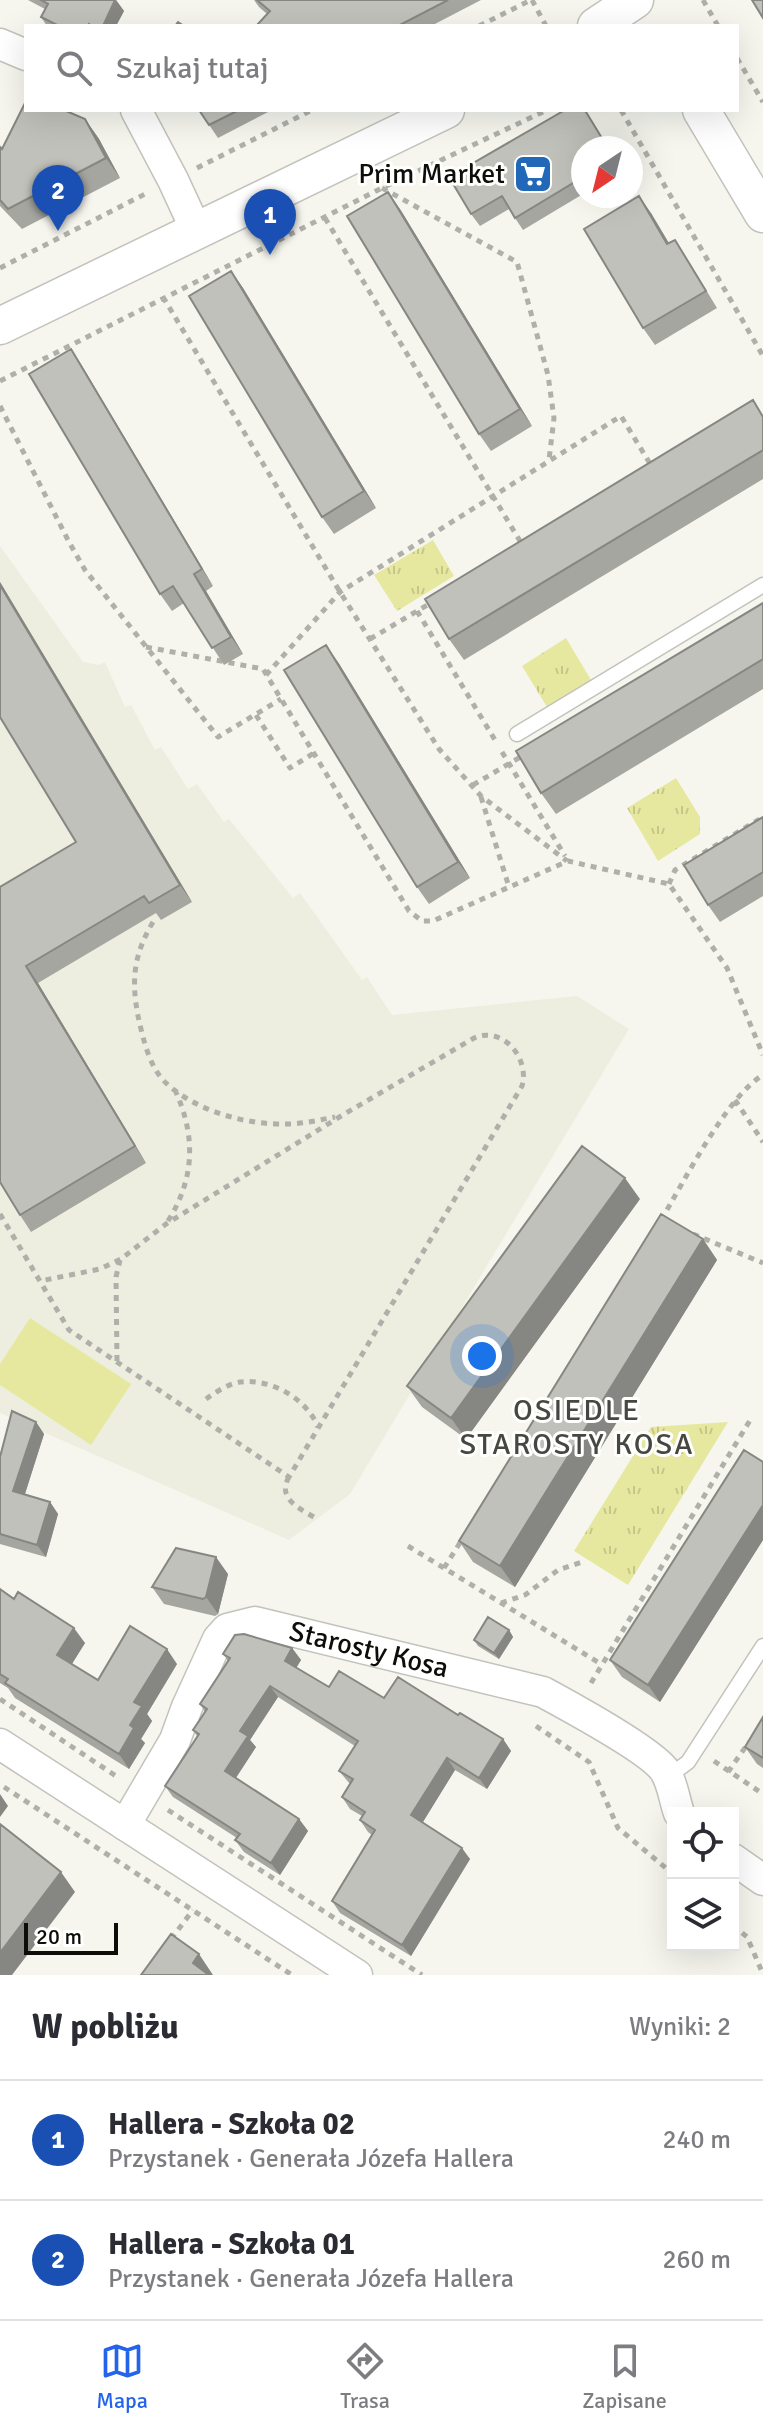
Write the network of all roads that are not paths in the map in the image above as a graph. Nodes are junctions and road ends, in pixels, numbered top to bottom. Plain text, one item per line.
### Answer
1 (637, 0) edge
2 (599, 24) edge
3 (652, 24) edge
4 (0, 44) edge
5 (24, 54) edge
6 (137, 112) edge
7 (442, 112) edge
8 (702, 112) edge
9 (763, 214) edge
10 (197, 232) junction
11 (0, 326) edge
12 (763, 585) edge
13 (517, 734) dead end
14 (763, 1646) edge
15 (0, 1744) edge
16 (668, 1777) junction
17 (677, 1807) edge
18 (125, 1825) junction
19 (739, 1863) edge
20 (763, 1880) edge
21 (342, 1971) edge

1 - 2 street
1 - 3 street
4 - 5 street
6 - 10 street
7 - 10 street
8 - 9 street
10 - 11 street
12 - 13 lane
14 - 16 lane
15 - 18 street
16 - 17 street, Starosty Kosa
16 - 18 street, Starosty Kosa
18 - 21 street
19 - 20 street

